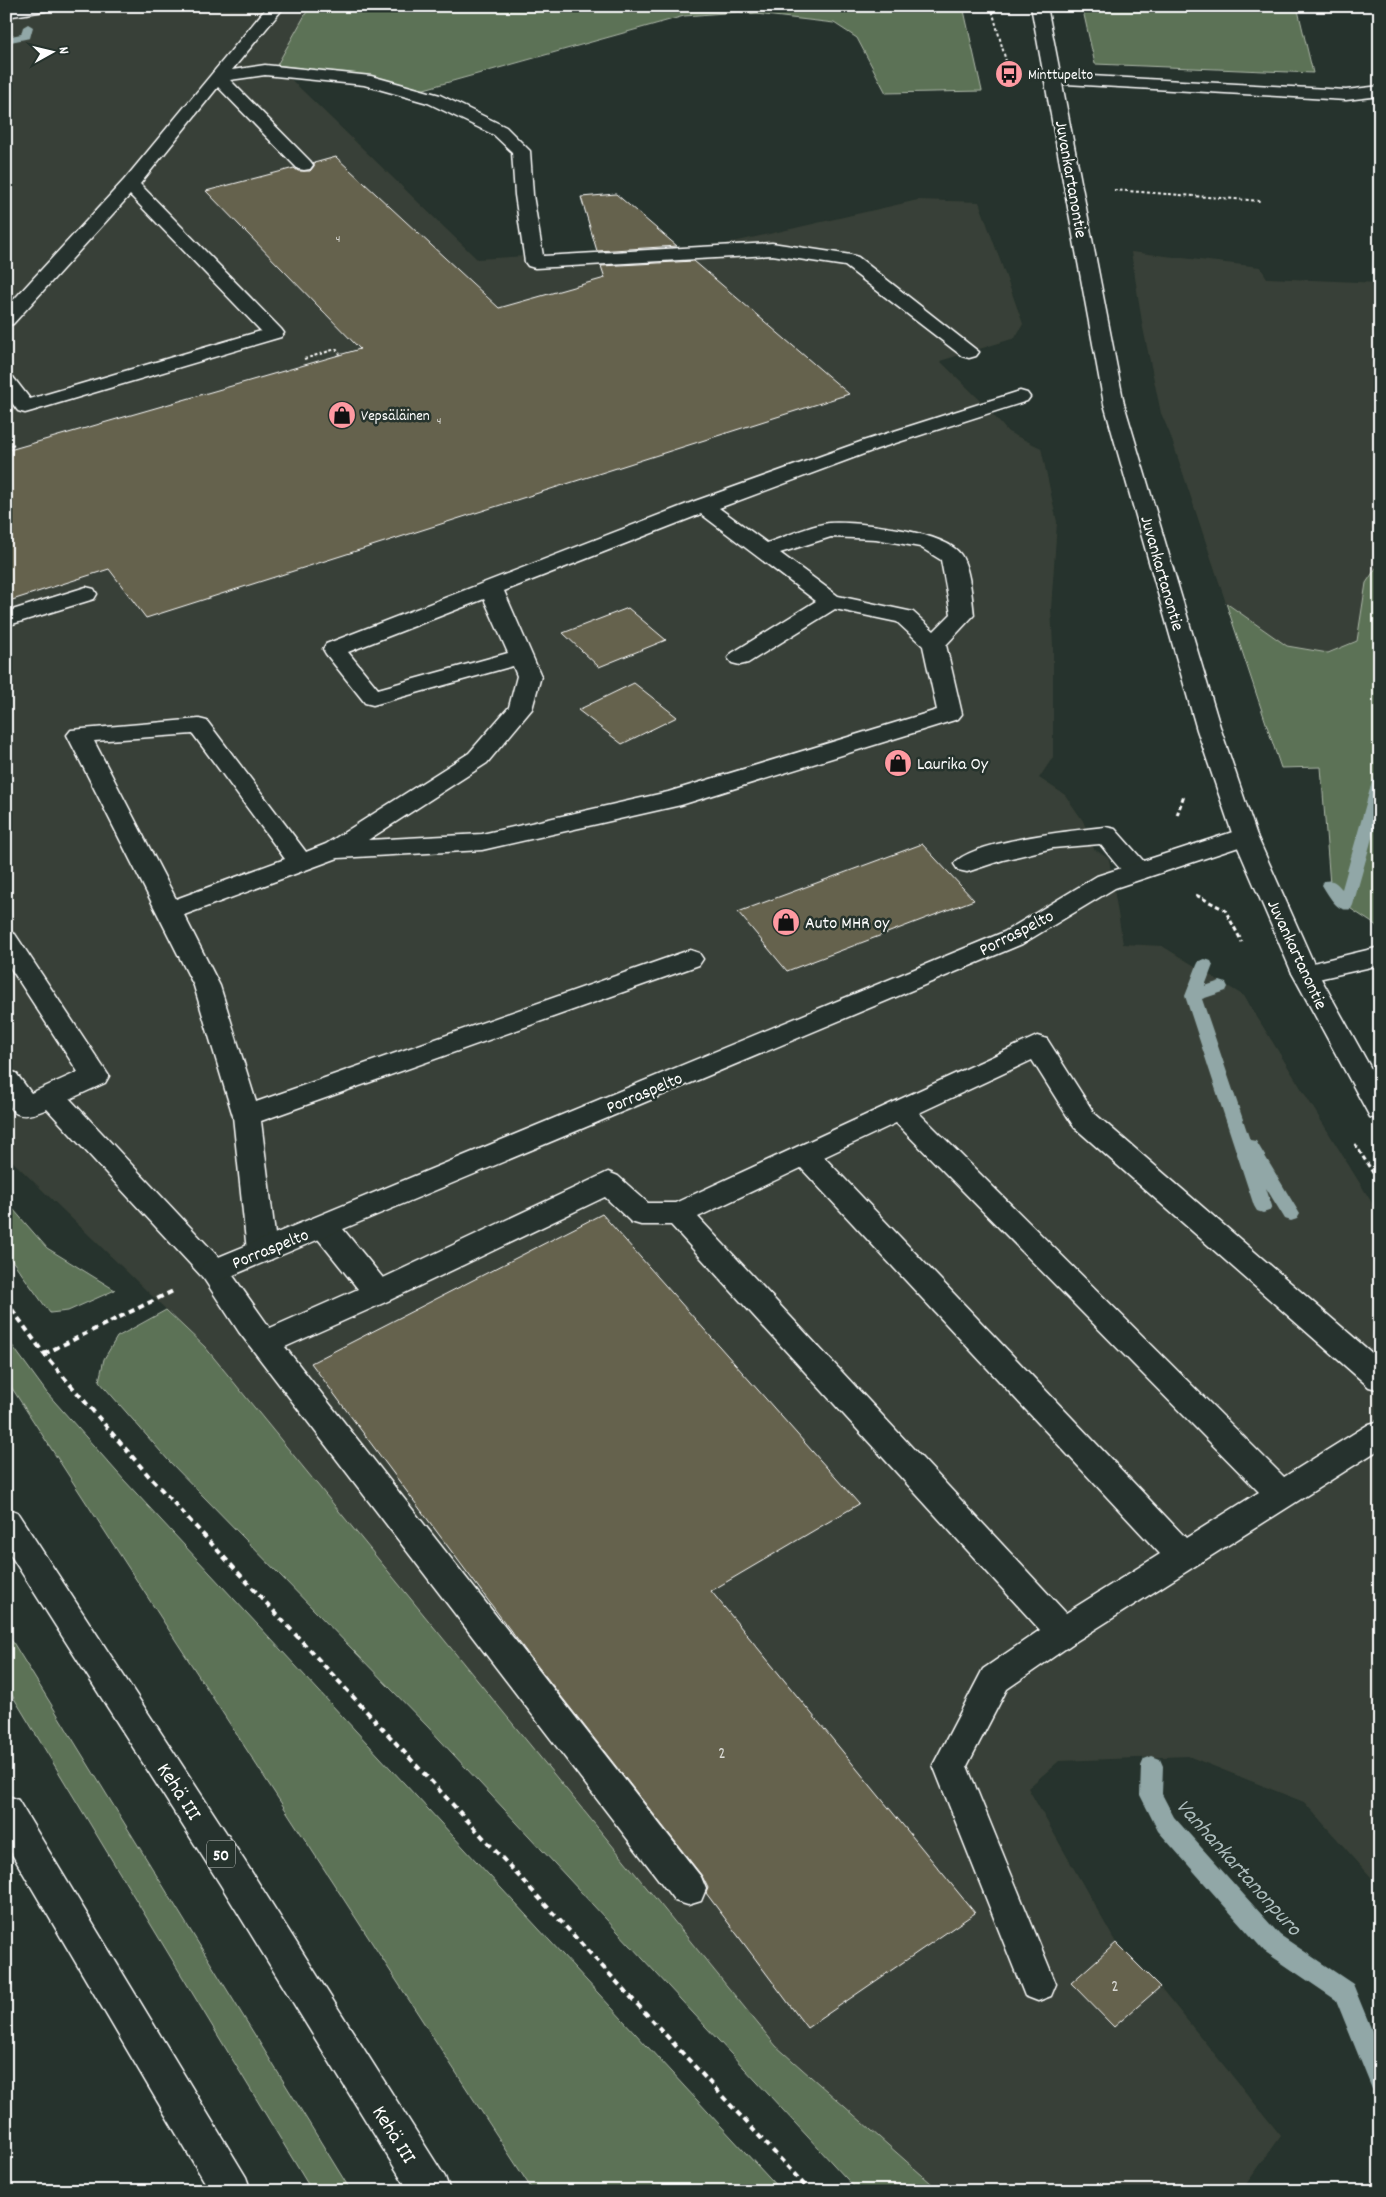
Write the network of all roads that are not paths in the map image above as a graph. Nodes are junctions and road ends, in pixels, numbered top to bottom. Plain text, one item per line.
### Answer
1 (45, 6) edge
2 (277, 6) edge
3 (1039, 6) edge
4 (6, 12) edge
5 (217, 77) junction
6 (1054, 80) junction
7 (1380, 91) edge
8 (304, 165) dead end
9 (130, 184) junction
10 (6, 320) edge
11 (969, 352) dead end
12 (6, 381) edge
13 (1020, 397) dead end
14 (703, 506) junction
15 (763, 551) junction
16 (491, 588) junction
17 (86, 594) dead end
18 (831, 601) junction
19 (6, 619) edge
20 (934, 644) junction
21 (520, 657) junction
22 (740, 658) dead end
23 (1245, 836) junction
24 (336, 850) junction
25 (301, 862) junction
26 (967, 864) dead end
27 (1138, 871) junction
28 (169, 911) junction
29 (6, 940) edge
30 (1380, 956) edge
31 (690, 959) dead end
32 (1305, 973) junction
33 (6, 1080) edge
34 (51, 1096) junction
35 (900, 1110) junction
36 (1380, 1110) edge
37 (247, 1116) junction
38 (805, 1154) junction
39 (678, 1214) junction
40 (324, 1226) junction
41 (262, 1251) junction
42 (214, 1271) junction
43 (378, 1292) junction
44 (265, 1343) junction
45 (1380, 1378) edge
46 (1380, 1433) edge
47 (1282, 1495) junction
48 (6, 1521) edge
49 (1183, 1557) junction
50 (1063, 1632) junction
51 (6, 1811) edge
52 (688, 1890) dead end
53 (1038, 1984) dead end
54 (232, 2191) edge
55 (431, 2191) edge

1 - 4 main road
2 - 5 main road
3 - 6 main road, Juvankartanontie
5 - 8 main road
5 - 9 main road
5 - 11 main road
6 - 7 main road
6 - 23 main road, Juvankartanontie
9 - 10 main road
9 - 12 main road
13 - 14 main road
14 - 15 main road
14 - 16 main road
15 - 18 main road
15 - 20 main road
16 - 21 main road
16 - 21 main road
17 - 19 main road
18 - 20 main road
18 - 22 main road
20 - 24 main road
21 - 24 main road
23 - 27 main road, Porraspelto
23 - 32 main road, Juvankartanontie
24 - 25 main road
25 - 28 main road
25 - 28 main road
26 - 27 main road
27 - 40 main road, Porraspelto
28 - 37 main road
29 - 34 main road
30 - 32 main road
31 - 37 main road
32 - 36 main road, Juvankartanontie
33 - 34 main road
34 - 42 main road
35 - 38 main road
35 - 45 main road
35 - 47 main road
37 - 41 main road
38 - 39 main road
38 - 49 main road
39 - 43 main road
39 - 50 main road
40 - 41 main road, Porraspelto
40 - 43 main road
41 - 42 main road, Porraspelto
42 - 44 main road
43 - 44 main road
44 - 52 main road
46 - 47 main road
47 - 49 main road
48 - 55 main road, Kehä III / 50
49 - 50 main road
50 - 53 main road
51 - 54 main road

